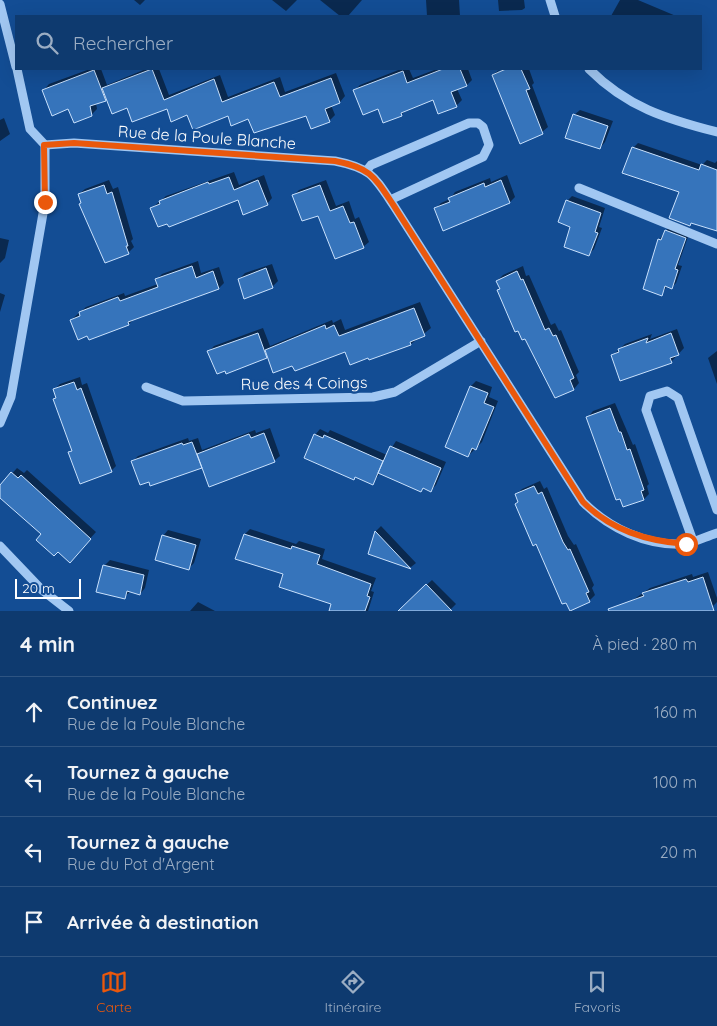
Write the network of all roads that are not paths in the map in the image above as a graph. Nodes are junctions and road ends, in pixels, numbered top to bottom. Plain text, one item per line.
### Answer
1 (550, 0) edge
2 (0, 4) edge
3 (556, 15) edge
4 (15, 64) edge
5 (16, 70) edge
6 (590, 70) edge
7 (717, 132) edge
8 (44, 145) junction
9 (366, 170) junction
10 (579, 188) dead end
11 (390, 200) junction
12 (717, 244) edge
13 (481, 341) junction
14 (146, 387) dead end
15 (0, 423) edge
16 (717, 510) edge
17 (717, 533) edge
18 (693, 541) junction
19 (0, 546) edge
20 (69, 611) edge

1 - 3 street
2 - 4 street
5 - 8 street
6 - 7 street
8 - 9 street, Rue de la Poule Blanche
8 - 15 street
9 - 11 street
9 - 11 street
10 - 12 street
11 - 13 street
13 - 14 street, Rue des 4 Coings
13 - 18 street
16 - 18 street
17 - 18 street
19 - 20 street

